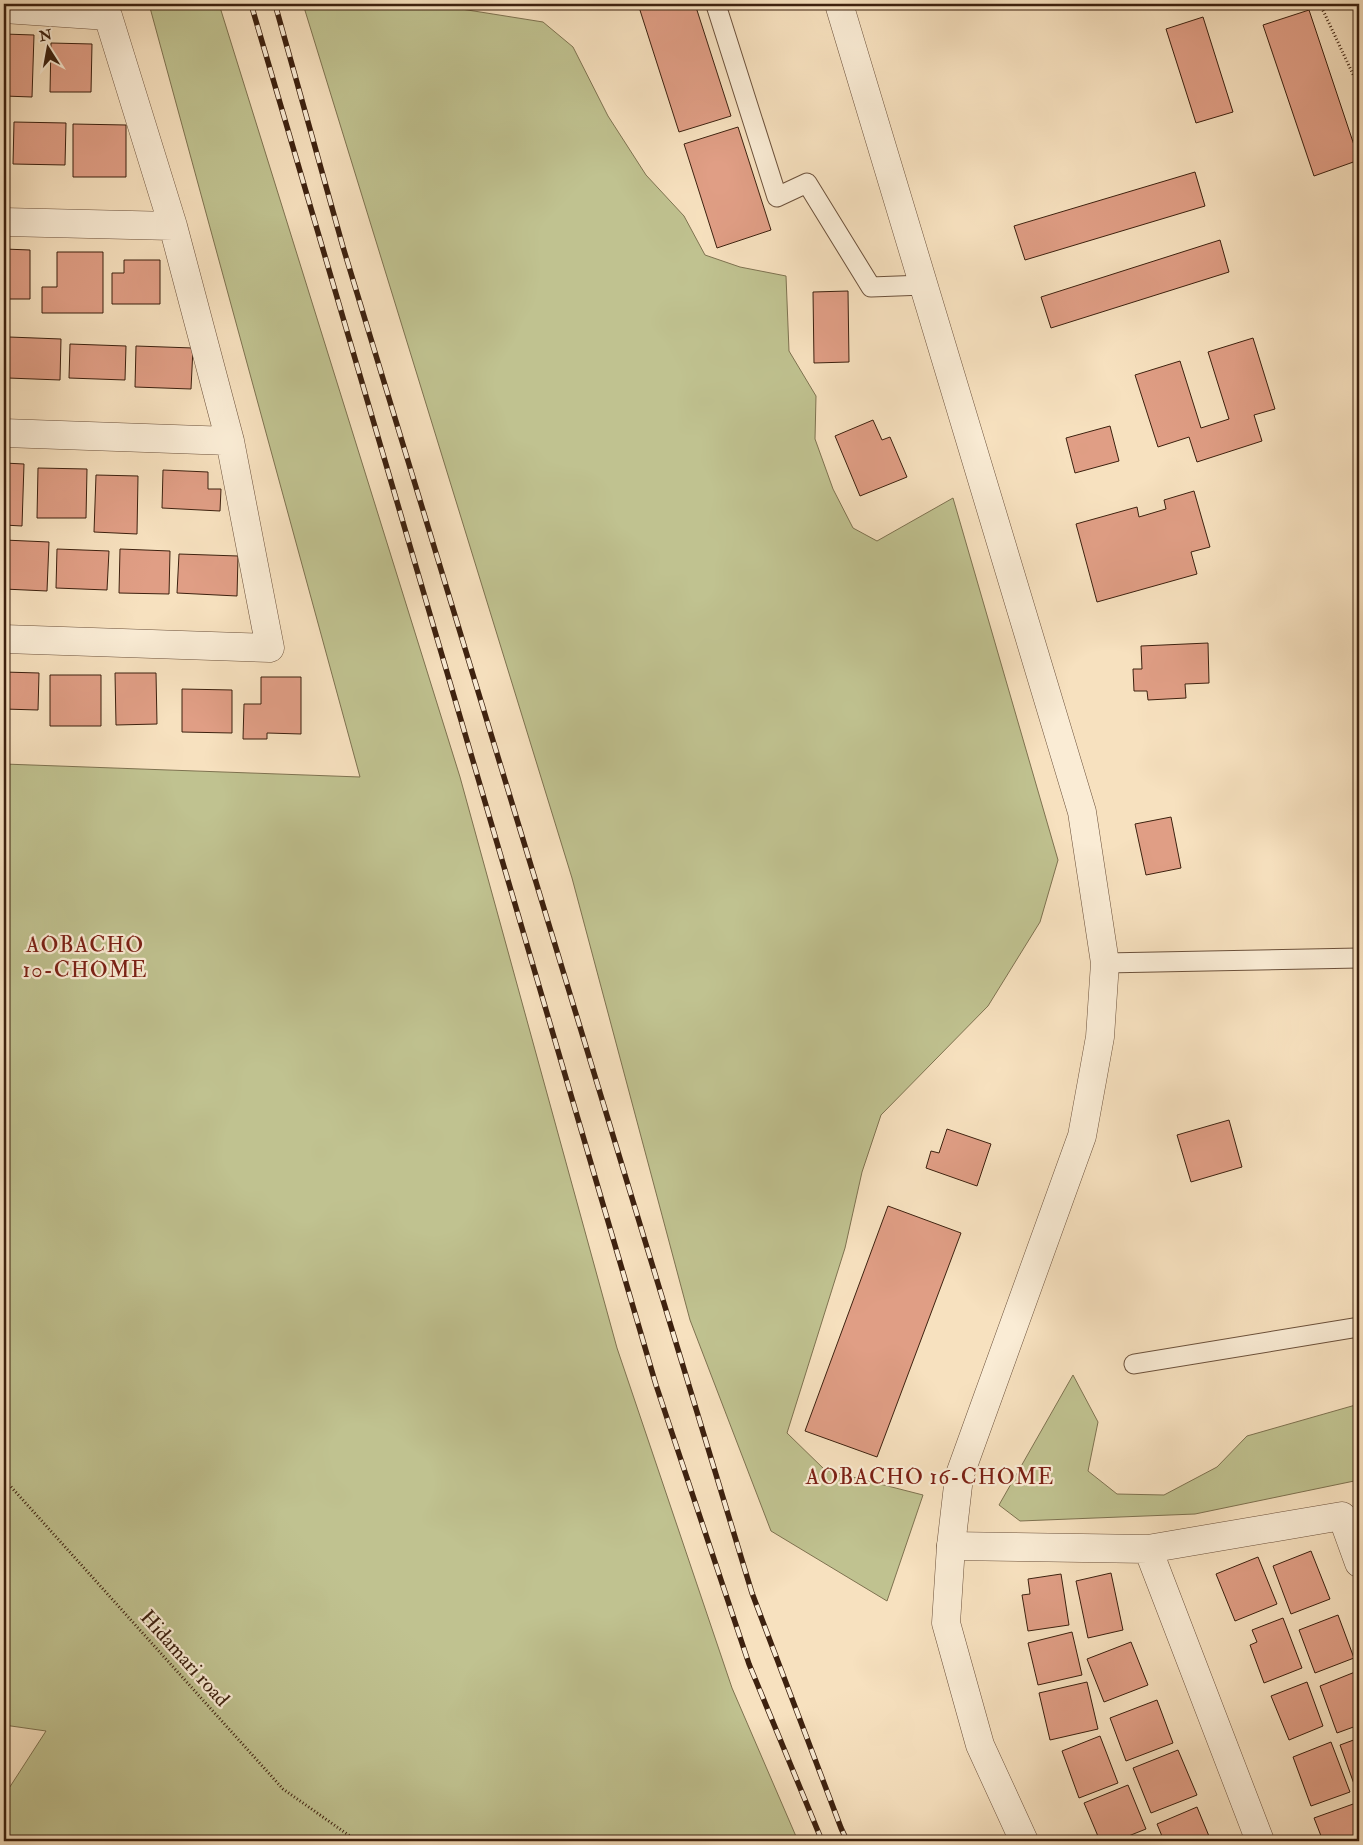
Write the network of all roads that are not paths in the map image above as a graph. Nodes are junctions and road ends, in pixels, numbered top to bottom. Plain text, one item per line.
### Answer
1 (839, 4) edge
2 (716, 5) dead end
3 (4, 9) edge
4 (4, 222) edge
5 (173, 226) junction
6 (924, 285) junction
7 (4, 433) edge
8 (230, 441) junction
9 (4, 639) edge
10 (1359, 958) edge
11 (1105, 963) junction
12 (1359, 1327) edge
13 (1134, 1364) dead end
14 (951, 1546) junction
15 (1148, 1549) junction
16 (1359, 1563) edge
17 (1024, 1841) edge
18 (1260, 1841) edge

1 - 6 street
2 - 6 lane
3 - 5 street
4 - 5 street
5 - 8 street
6 - 11 street
7 - 8 street
8 - 9 street
10 - 11 lane
11 - 14 street
12 - 13 lane
14 - 15 street
14 - 17 street
15 - 16 street
15 - 18 street

